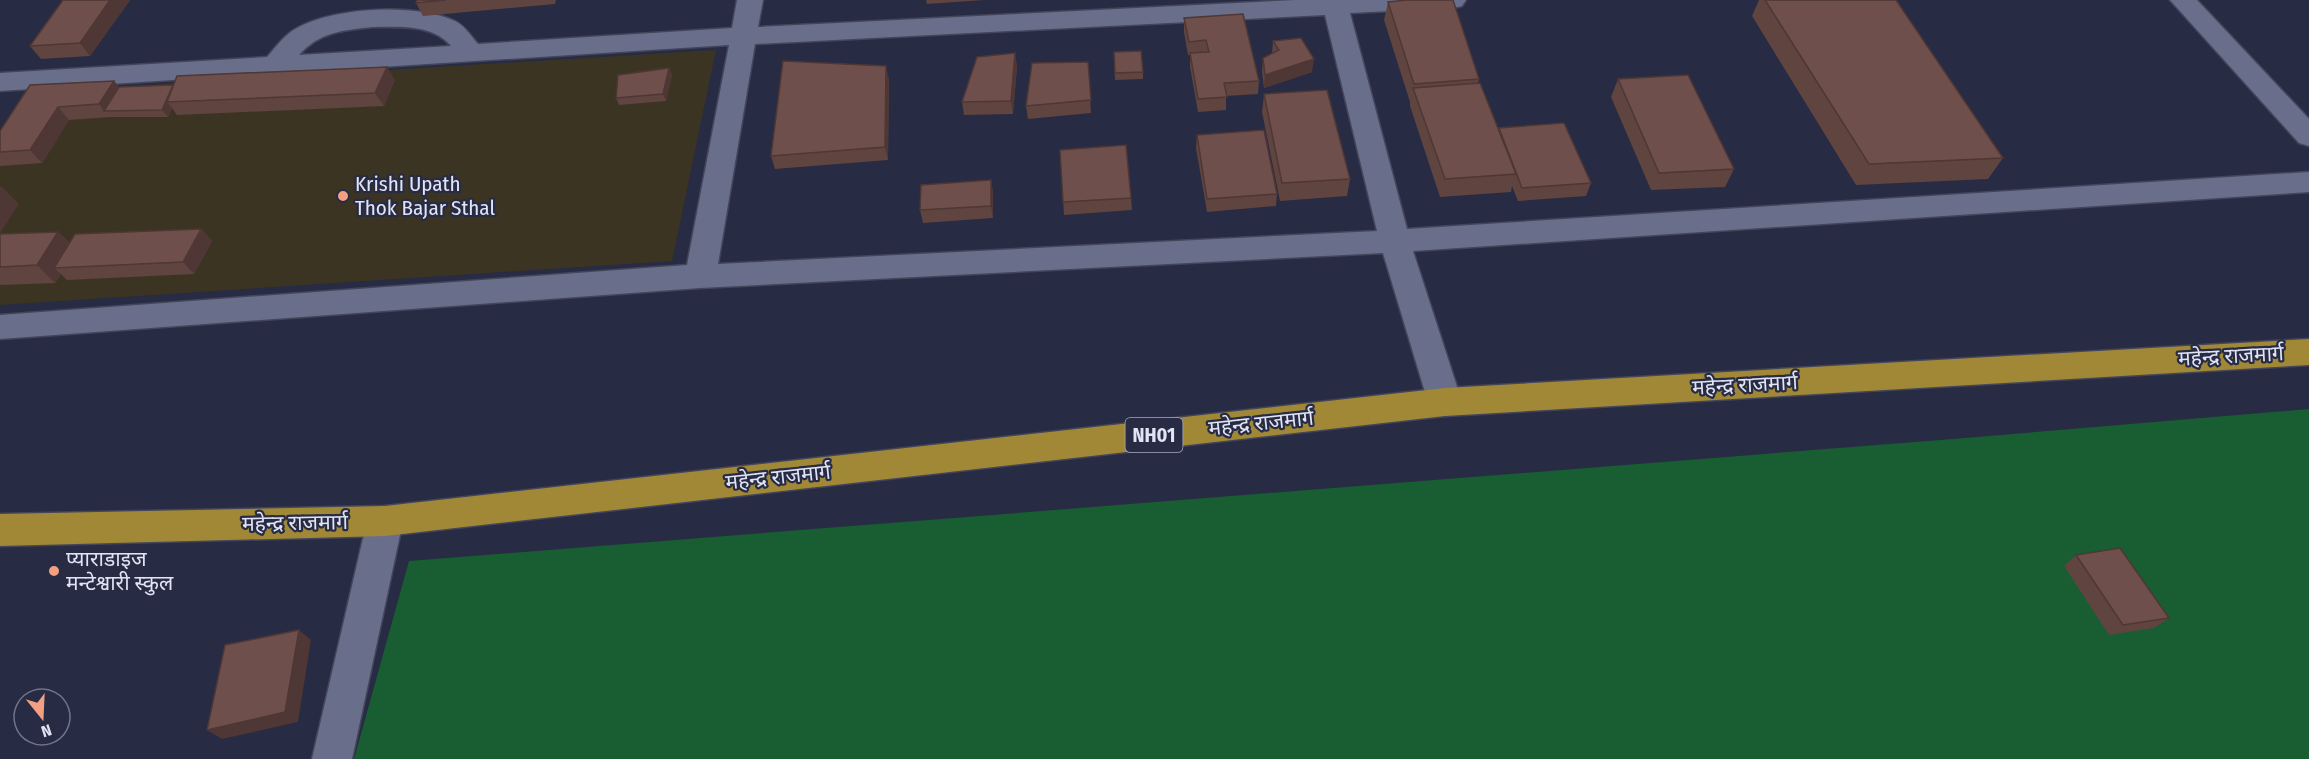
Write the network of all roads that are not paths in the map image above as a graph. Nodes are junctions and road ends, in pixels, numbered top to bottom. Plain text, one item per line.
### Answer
1 (750, 0) edge
2 (1453, 0) edge
3 (2183, 0) edge
4 (1335, 3) edge
5 (744, 36) junction
6 (471, 53) junction
7 (275, 65) junction
8 (0, 82) edge
9 (2309, 136) edge
10 (2309, 182) edge
11 (1395, 241) junction
12 (700, 276) junction
13 (0, 327) edge
14 (2309, 352) edge
15 (1445, 402) junction
16 (385, 521) junction
17 (0, 530) edge
18 (332, 759) edge

1 - 5 street
2 - 4 street
3 - 9 street
4 - 5 street
4 - 11 street
5 - 6 street
5 - 12 street
6 - 7 street
6 - 7 street
7 - 8 street
10 - 11 street
11 - 12 street
11 - 15 street
12 - 13 street
14 - 15 highway, महेन्द्र राजमार्ग / NH01
15 - 16 highway, महेन्द्र राजमार्ग / NH01
16 - 17 highway, महेन्द्र राजमार्ग / NH01
16 - 18 street

